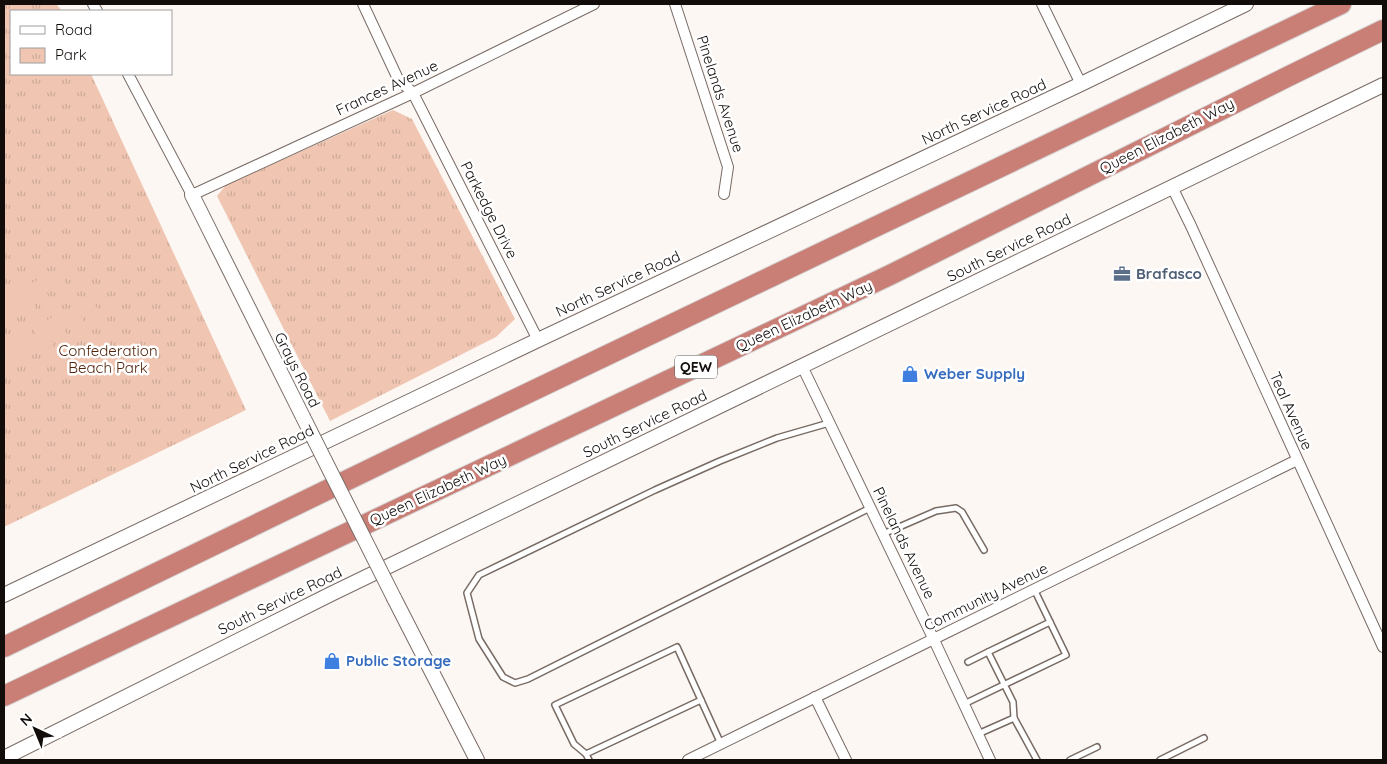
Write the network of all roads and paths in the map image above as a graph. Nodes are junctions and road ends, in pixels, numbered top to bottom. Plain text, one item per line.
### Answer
1 (363, 4) edge
2 (594, 4) edge
3 (675, 4) edge
4 (1042, 4) edge
5 (1246, 4) edge
6 (1341, 4) edge
7 (1383, 30) edge
8 (129, 75) edge
9 (1081, 84) junction
10 (1383, 85) edge
11 (413, 93) junction
12 (1172, 187) junction
13 (724, 194) dead end
14 (192, 195) junction
15 (538, 340) junction
16 (802, 366) junction
17 (829, 423) junction
18 (1296, 460) junction
19 (870, 508) junction
20 (883, 534) junction
21 (984, 550) dead end
22 (1034, 589) junction
23 (4, 595) edge
24 (1050, 622) junction
25 (934, 640) junction
26 (4, 647) edge
27 (1383, 647) edge
28 (988, 652) junction
29 (968, 662) dead end
30 (1004, 684) junction
31 (4, 696) edge
32 (815, 697) junction
33 (701, 700) junction
34 (964, 704) junction
35 (1014, 718) junction
36 (978, 734) junction
37 (1204, 738) dead end
38 (721, 744) junction
39 (1097, 746) dead end
40 (588, 757) edge
41 (4, 758) edge
42 (477, 760) edge
43 (688, 760) edge
44 (846, 760) edge
45 (990, 760) edge
46 (1037, 760) edge
47 (1070, 760) edge
48 (1160, 760) edge

1 - 11 street, Parkedge Drive
2 - 11 street, Frances Avenue
3 - 13 street, Pinelands Avenue
4 - 9 street
5 - 9 street, North Service Road
6 - 26 highway
7 - 31 highway, Queen Elizabeth Way / QEW
8 - 14 street, Grays Road
9 - 15 street, North Service Road
10 - 12 street, South Service Road
11 - 14 street, Frances Avenue
11 - 15 street, Parkedge Drive
12 - 16 street, South Service Road
12 - 18 street, Teal Avenue
14 - 42 street, Grays Road, bridge
15 - 23 street, North Service Road
16 - 17 street, Pinelands Avenue
16 - 41 street, South Service Road
17 - 19 street, Pinelands Avenue
17 - 19 lane
18 - 22 street, Community Avenue
18 - 27 street, Teal Avenue
19 - 20 street, Pinelands Avenue
20 - 21 lane
20 - 25 street, Pinelands Avenue
22 - 24 lane
22 - 25 street, Community Avenue
24 - 28 lane
24 - 30 lane
25 - 32 street, Community Avenue
25 - 34 street, Pinelands Avenue
28 - 29 lane
28 - 30 lane
30 - 34 lane
30 - 35 lane
32 - 38 street, Community Avenue
32 - 44 street
33 - 38 lane
33 - 40 lane
33 - 40 lane
34 - 36 street, Pinelands Avenue
35 - 36 lane
35 - 46 lane
36 - 45 street, Pinelands Avenue
37 - 48 lane
38 - 43 street, Community Avenue
39 - 47 lane

